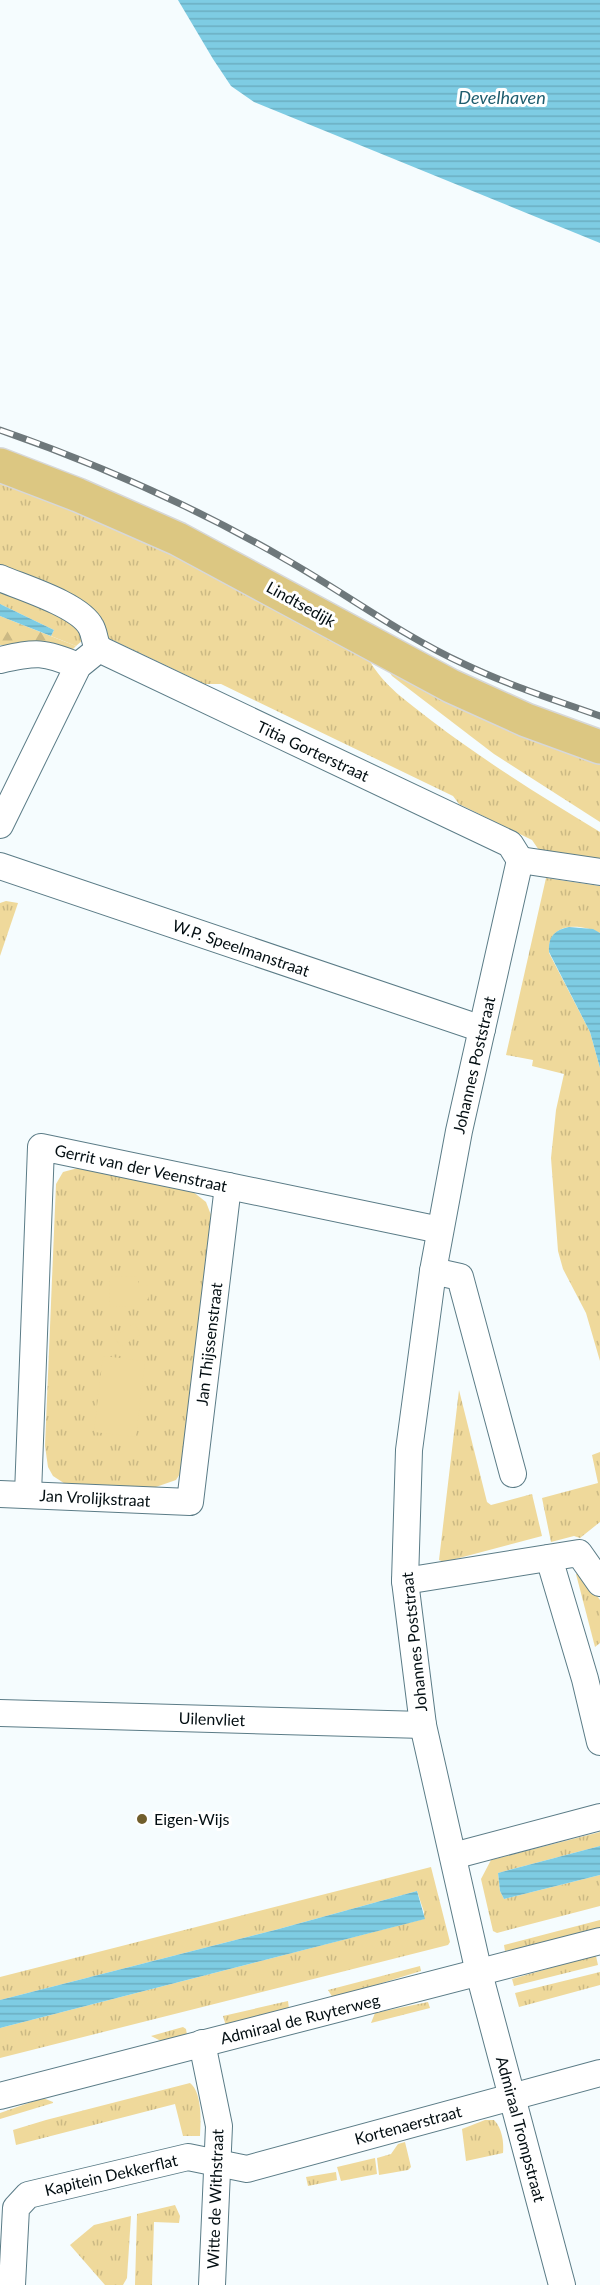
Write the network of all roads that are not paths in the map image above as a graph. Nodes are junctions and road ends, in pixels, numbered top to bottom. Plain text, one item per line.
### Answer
1 (0, 465) edge
2 (0, 579) edge
3 (99, 649) junction
4 (0, 660) edge
5 (78, 666) junction
6 (600, 747) edge
7 (0, 825) edge
8 (520, 860) junction
9 (0, 866) edge
10 (600, 872) edge
11 (482, 1029) junction
12 (228, 1186) junction
13 (440, 1230) junction
14 (433, 1271) junction
15 (513, 1474) dead end
16 (0, 1494) edge
17 (28, 1494) junction
18 (190, 1502) joint
19 (549, 1558) junction
20 (405, 1581) junction
21 (600, 1583) edge
22 (595, 1679) edge
23 (0, 1713) edge
24 (423, 1725) junction
25 (600, 1742) edge
26 (600, 1817) edge
27 (453, 1856) junction
28 (600, 1941) edge
29 (479, 1972) junction
30 (202, 2043) junction
31 (600, 2073) edge
32 (0, 2096) edge
33 (513, 2096) junction
34 (217, 2161) junction
35 (12, 2285) edge
36 (212, 2285) edge
37 (561, 2285) edge

1 - 6 main road, Lindtsedijk
2 - 3 street
3 - 5 street
3 - 8 street, Titia Gorterstraat
4 - 5 street
5 - 7 street
8 - 10 street
8 - 11 street, Johannes Poststraat
9 - 11 street, W.P. Speelmanstraat
11 - 13 street, Johannes Poststraat
12 - 13 street, Gerrit van der Veenstraat
12 - 17 street, Gerrit van der Veenstraat
12 - 18 street, Jan Thijssenstraat
13 - 14 street, Johannes Poststraat
14 - 15 street
14 - 20 street, Johannes Poststraat
16 - 17 street, Jan Vrolijkstraat
17 - 18 street, Jan Vrolijkstraat
19 - 20 street
19 - 21 street
19 - 22 street
20 - 24 street, Johannes Poststraat
22 - 25 street
23 - 24 street, Uilenvliet
24 - 27 street, Johannes Poststraat
26 - 27 street
27 - 29 street, Johannes Poststraat
28 - 29 street, Admiraal de Ruyterweg
29 - 30 street, Admiraal de Ruyterweg
29 - 33 street, Admiraal Trompstraat
30 - 32 street, Admiraal de Ruyterweg
30 - 34 street, Witte de Withstraat
31 - 33 street, Kortenaerstraat
33 - 34 street, Kortenaerstraat
33 - 37 street, Admiraal Trompstraat
34 - 35 street, Kapitein Dekkerflat
34 - 36 street, Witte de Withstraat

